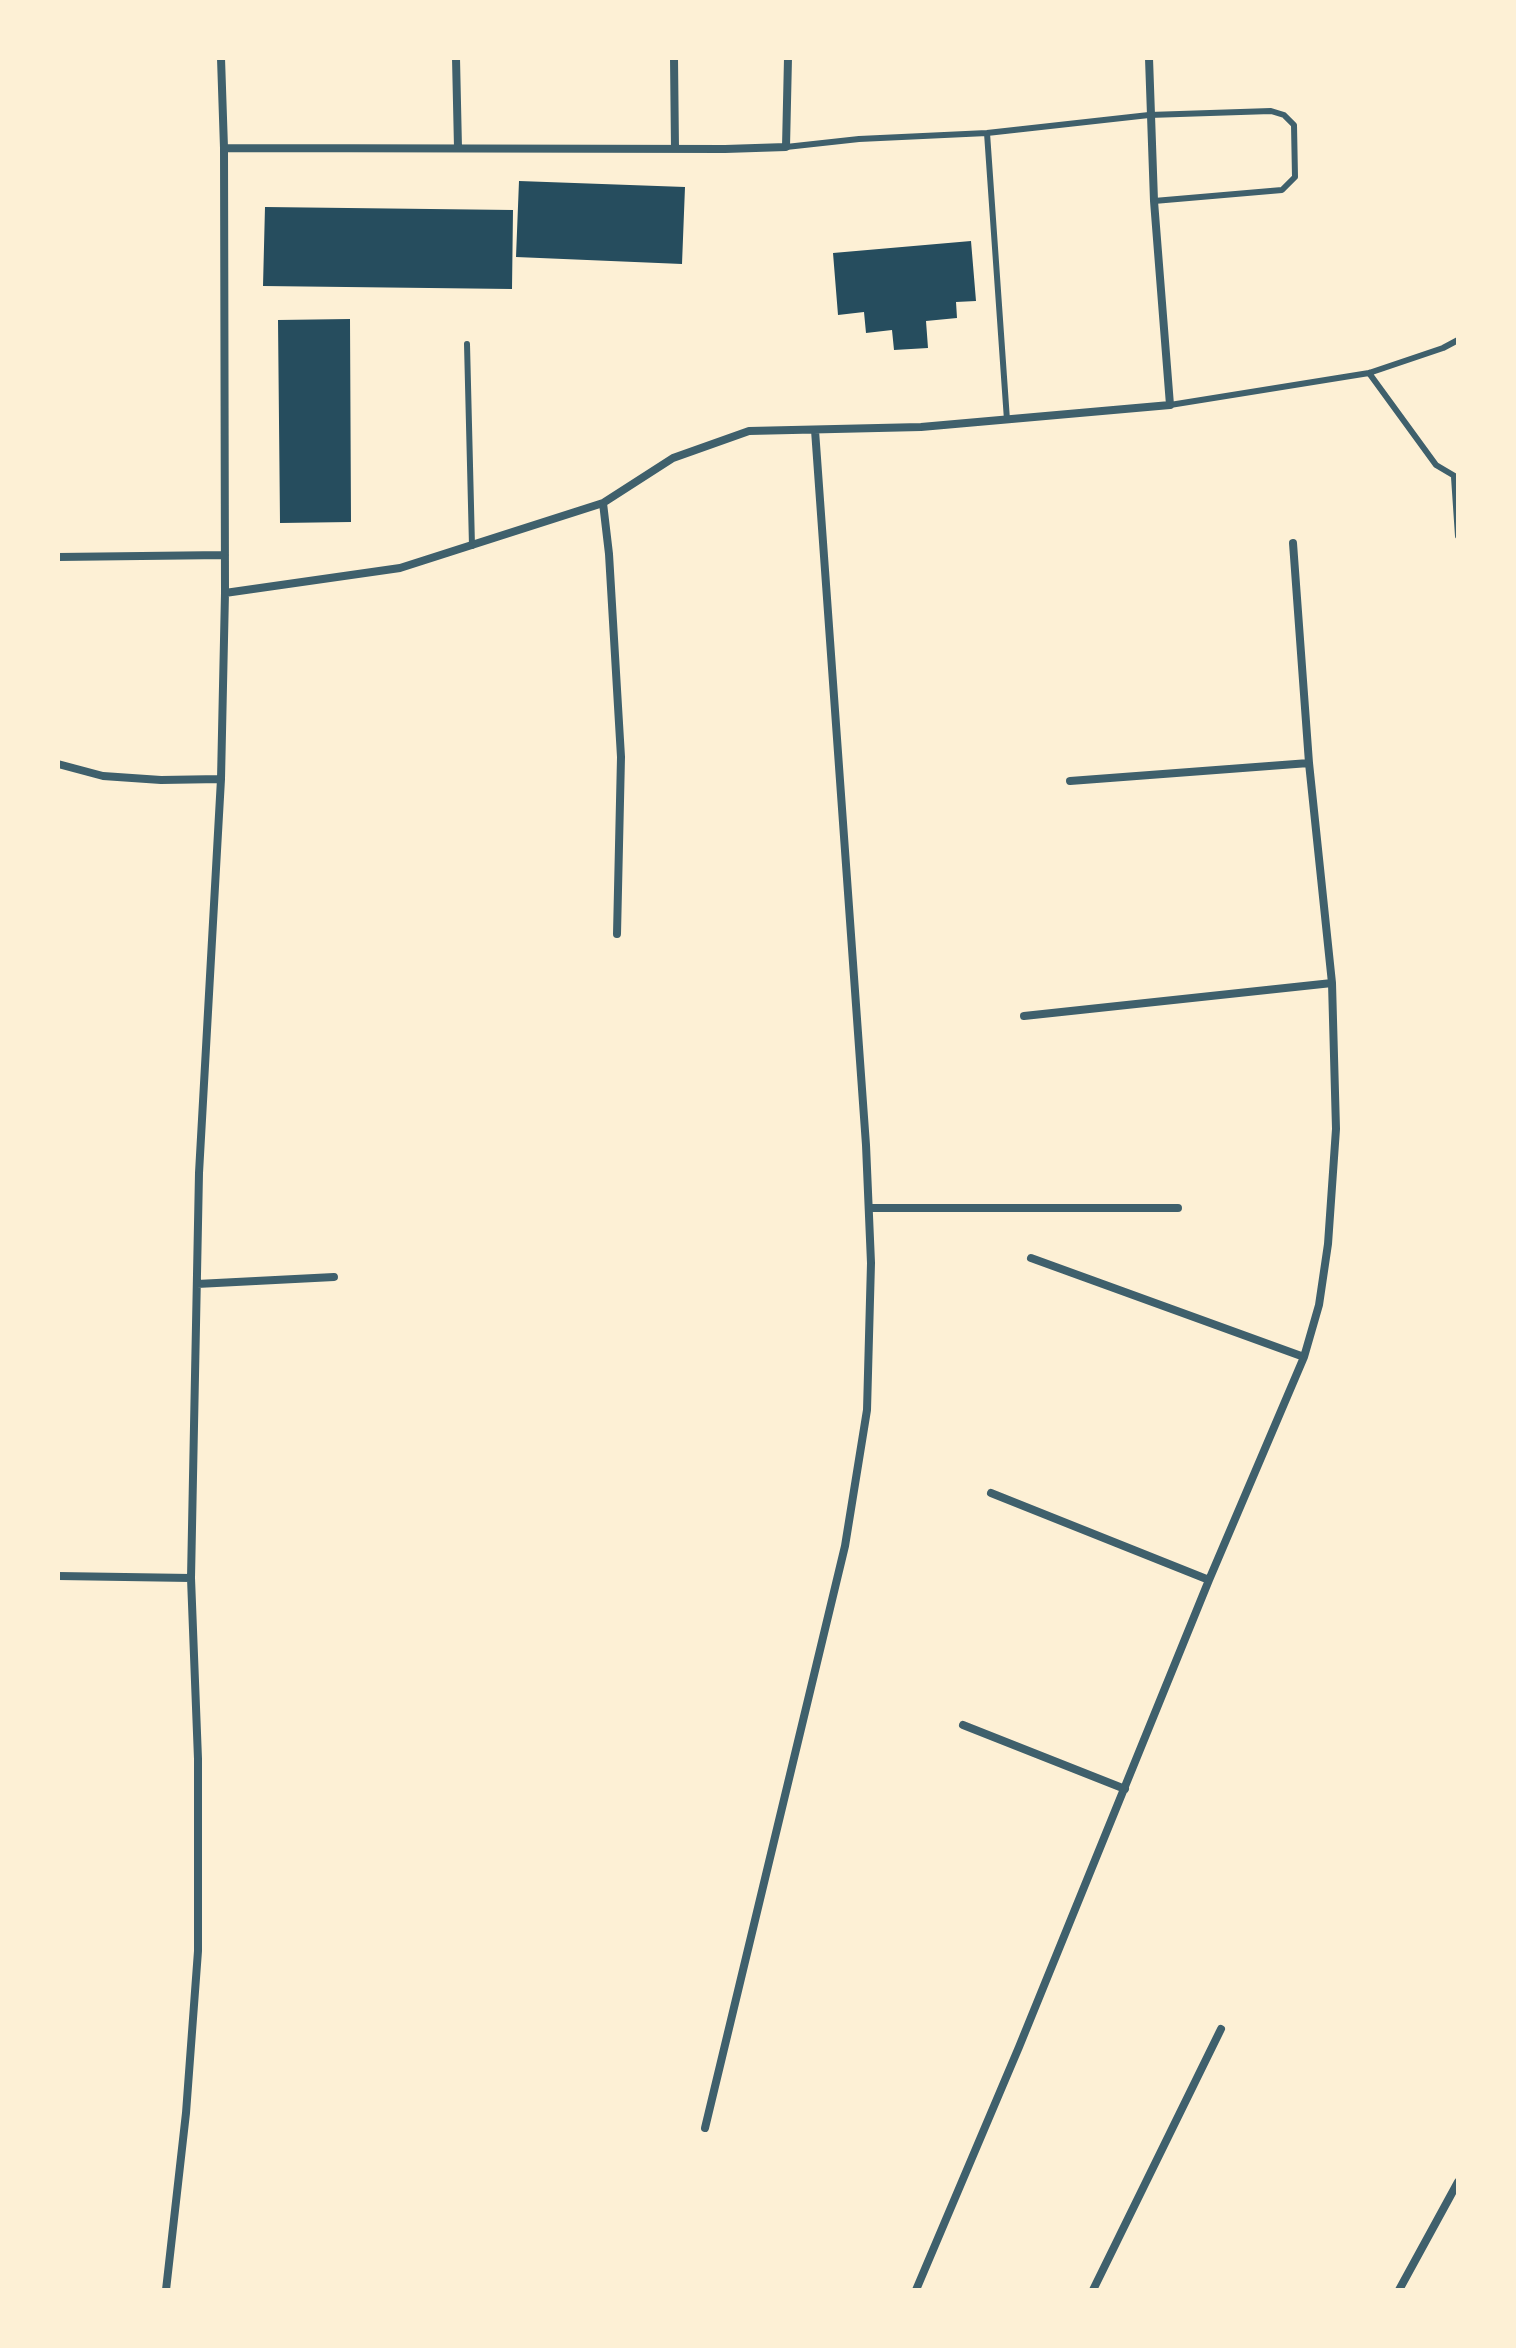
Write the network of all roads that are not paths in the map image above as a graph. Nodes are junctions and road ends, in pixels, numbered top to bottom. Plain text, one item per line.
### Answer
1 (221, 58) edge
2 (456, 58) edge
3 (674, 58) edge
4 (788, 58) edge
5 (1149, 58) edge
6 (1149, 115) junction
7 (987, 133) junction
8 (786, 147) junction
9 (224, 148) junction
10 (458, 148) junction
11 (675, 149) junction
12 (1154, 201) junction
13 (1458, 340) edge
14 (467, 344) dead end
15 (1369, 373) junction
16 (1170, 405) junction
17 (1007, 420) junction
18 (815, 430) junction
19 (1456, 478) edge
20 (603, 503) junction
21 (1458, 536) edge
22 (1293, 543) dead end
23 (472, 546) junction
24 (225, 555) junction
25 (58, 557) edge
26 (225, 593) junction
27 (1309, 763) junction
28 (58, 764) edge
29 (221, 779) junction
30 (1070, 781) dead end
31 (617, 934) dead end
32 (1332, 983) junction
33 (1024, 1016) dead end
34 (869, 1208) junction
35 (1178, 1208) dead end
36 (1031, 1258) dead end
37 (334, 1277) dead end
38 (197, 1284) junction
39 (1304, 1357) junction
40 (991, 1493) dead end
41 (58, 1576) edge
42 (191, 1578) junction
43 (1209, 1580) junction
44 (963, 1725) dead end
45 (1125, 1789) junction
46 (1221, 2029) dead end
47 (705, 2128) dead end
48 (1458, 2182) edge
49 (166, 2290) edge
50 (916, 2290) edge
51 (1093, 2290) edge
52 (1399, 2290) edge

1 - 9 street
2 - 10 street
3 - 11 street
4 - 8 street
5 - 6 street
6 - 7 lane
6 - 12 street
6 - 12 lane
7 - 8 lane
7 - 17 lane
8 - 11 street
9 - 10 street
9 - 24 street
10 - 11 street
12 - 16 street
13 - 15 lane
14 - 23 lane
15 - 16 lane
15 - 19 lane
16 - 17 street
17 - 18 street
18 - 20 street
18 - 34 street
19 - 21 lane
20 - 23 street
20 - 31 street
22 - 27 street
23 - 26 street
24 - 25 street
24 - 26 street
26 - 29 street
27 - 30 street
27 - 32 street
28 - 29 street
29 - 38 street
32 - 33 street
32 - 39 street
34 - 35 street
34 - 47 street
36 - 39 street
37 - 38 street
38 - 42 street
39 - 43 street
40 - 43 street
41 - 42 street
42 - 49 street
43 - 45 street
44 - 45 street
45 - 50 street
46 - 51 street
48 - 52 street

